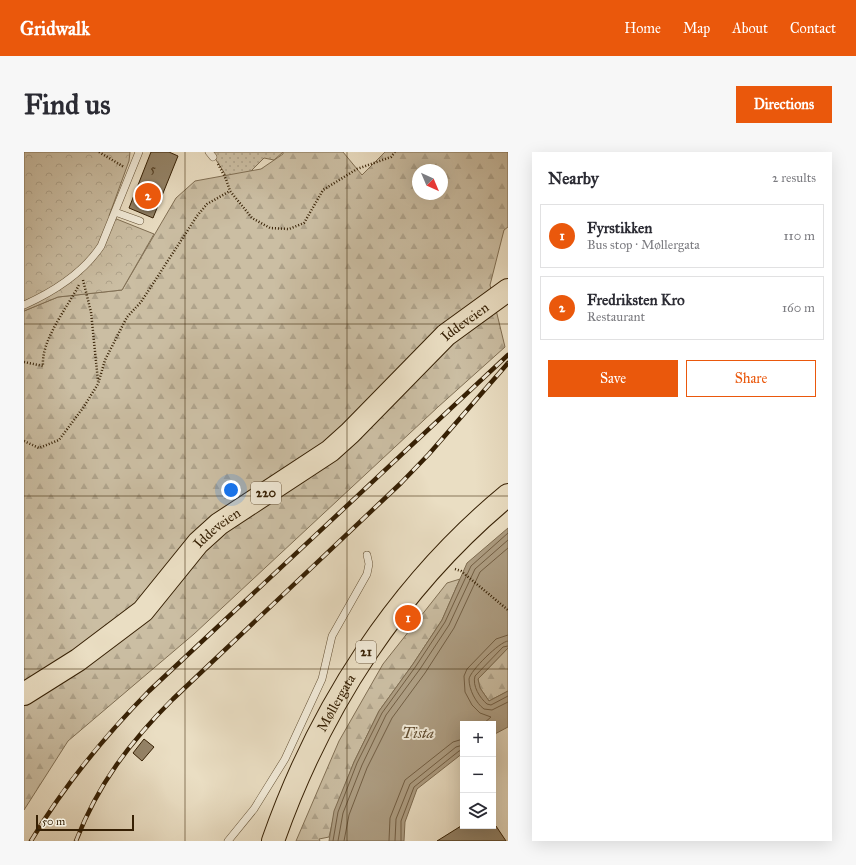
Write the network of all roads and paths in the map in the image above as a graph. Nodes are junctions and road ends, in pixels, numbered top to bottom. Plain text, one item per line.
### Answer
1 (99, 152) edge
2 (138, 152) edge
3 (395, 152) edge
4 (211, 155) edge
5 (131, 171) junction
6 (230, 191) junction
7 (115, 212) junction
8 (140, 221) dead end
9 (508, 290) edge
10 (24, 305) edge
11 (24, 362) edge
12 (98, 384) junction
13 (24, 441) edge
14 (508, 495) edge
15 (367, 555) dead end
16 (455, 563) dead end
17 (450, 568) dead end
18 (461, 571) dead end
19 (508, 610) edge
20 (24, 694) edge
21 (228, 841) edge
22 (273, 841) edge

1 - 5 path
2 - 5 lane
3 - 6 path
4 - 6 path
5 - 7 lane
6 - 12 path
7 - 8 lane
7 - 10 lane
9 - 20 main road, Iddeveien / 220
11 - 12 path
12 - 13 path
14 - 22 main road, Møllergata / 21
15 - 21 lane
16 - 17 path
18 - 19 path

